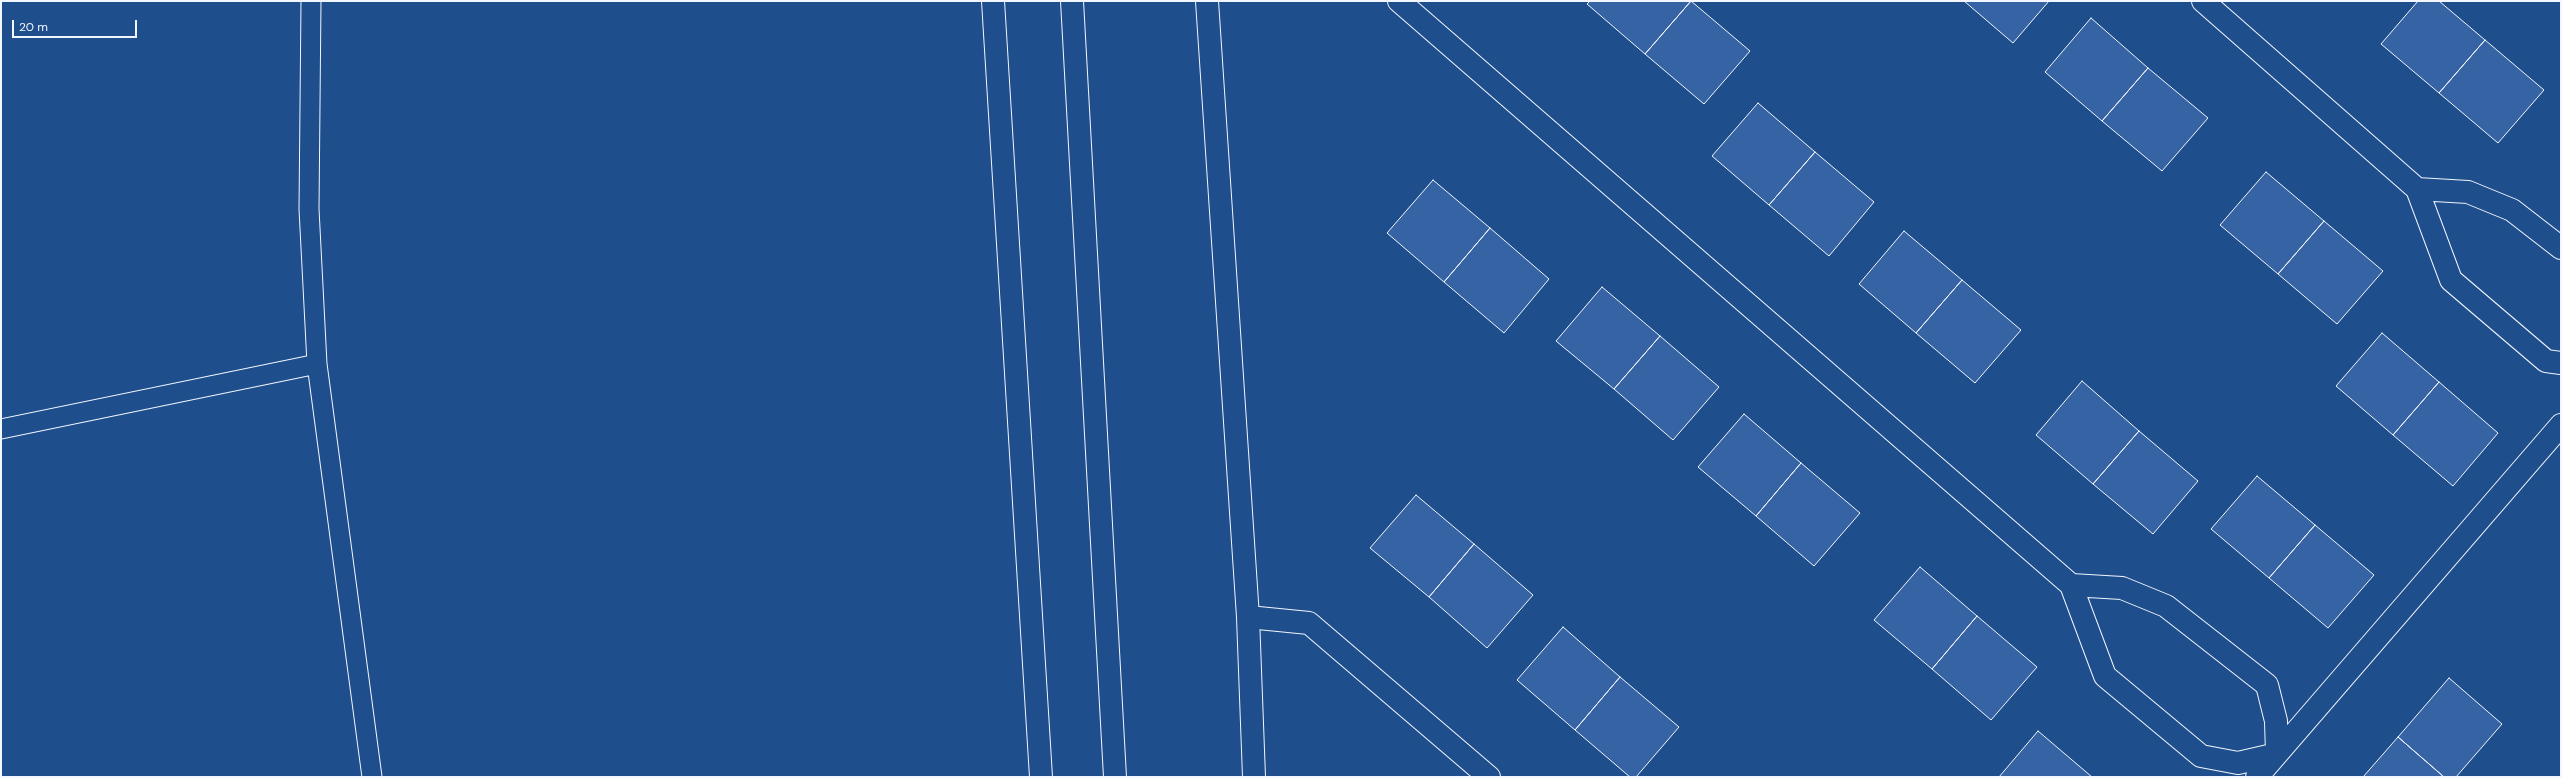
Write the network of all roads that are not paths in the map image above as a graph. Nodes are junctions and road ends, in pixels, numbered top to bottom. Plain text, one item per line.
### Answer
1 (311, 1) edge
2 (993, 1) edge
3 (1072, 1) edge
4 (1206, 1) edge
5 (1399, 1) edge
6 (2203, 1) edge
7 (2417, 189) junction
8 (2561, 248) edge
9 (317, 364) junction
10 (2561, 364) edge
11 (2561, 424) edge
12 (1, 429) edge
13 (2071, 585) junction
14 (1248, 617) junction
15 (2277, 754) junction
16 (372, 777) edge
17 (1041, 777) edge
18 (1115, 777) edge
19 (1254, 777) edge
20 (1489, 777) edge
21 (2257, 777) edge

1 - 9 lane
2 - 17 street
3 - 18 street
4 - 14 street
5 - 13 street
6 - 7 street
7 - 8 street
7 - 10 street
9 - 12 lane
9 - 16 lane
11 - 15 street
13 - 15 street
13 - 15 street
14 - 19 street
14 - 20 street
15 - 21 street

